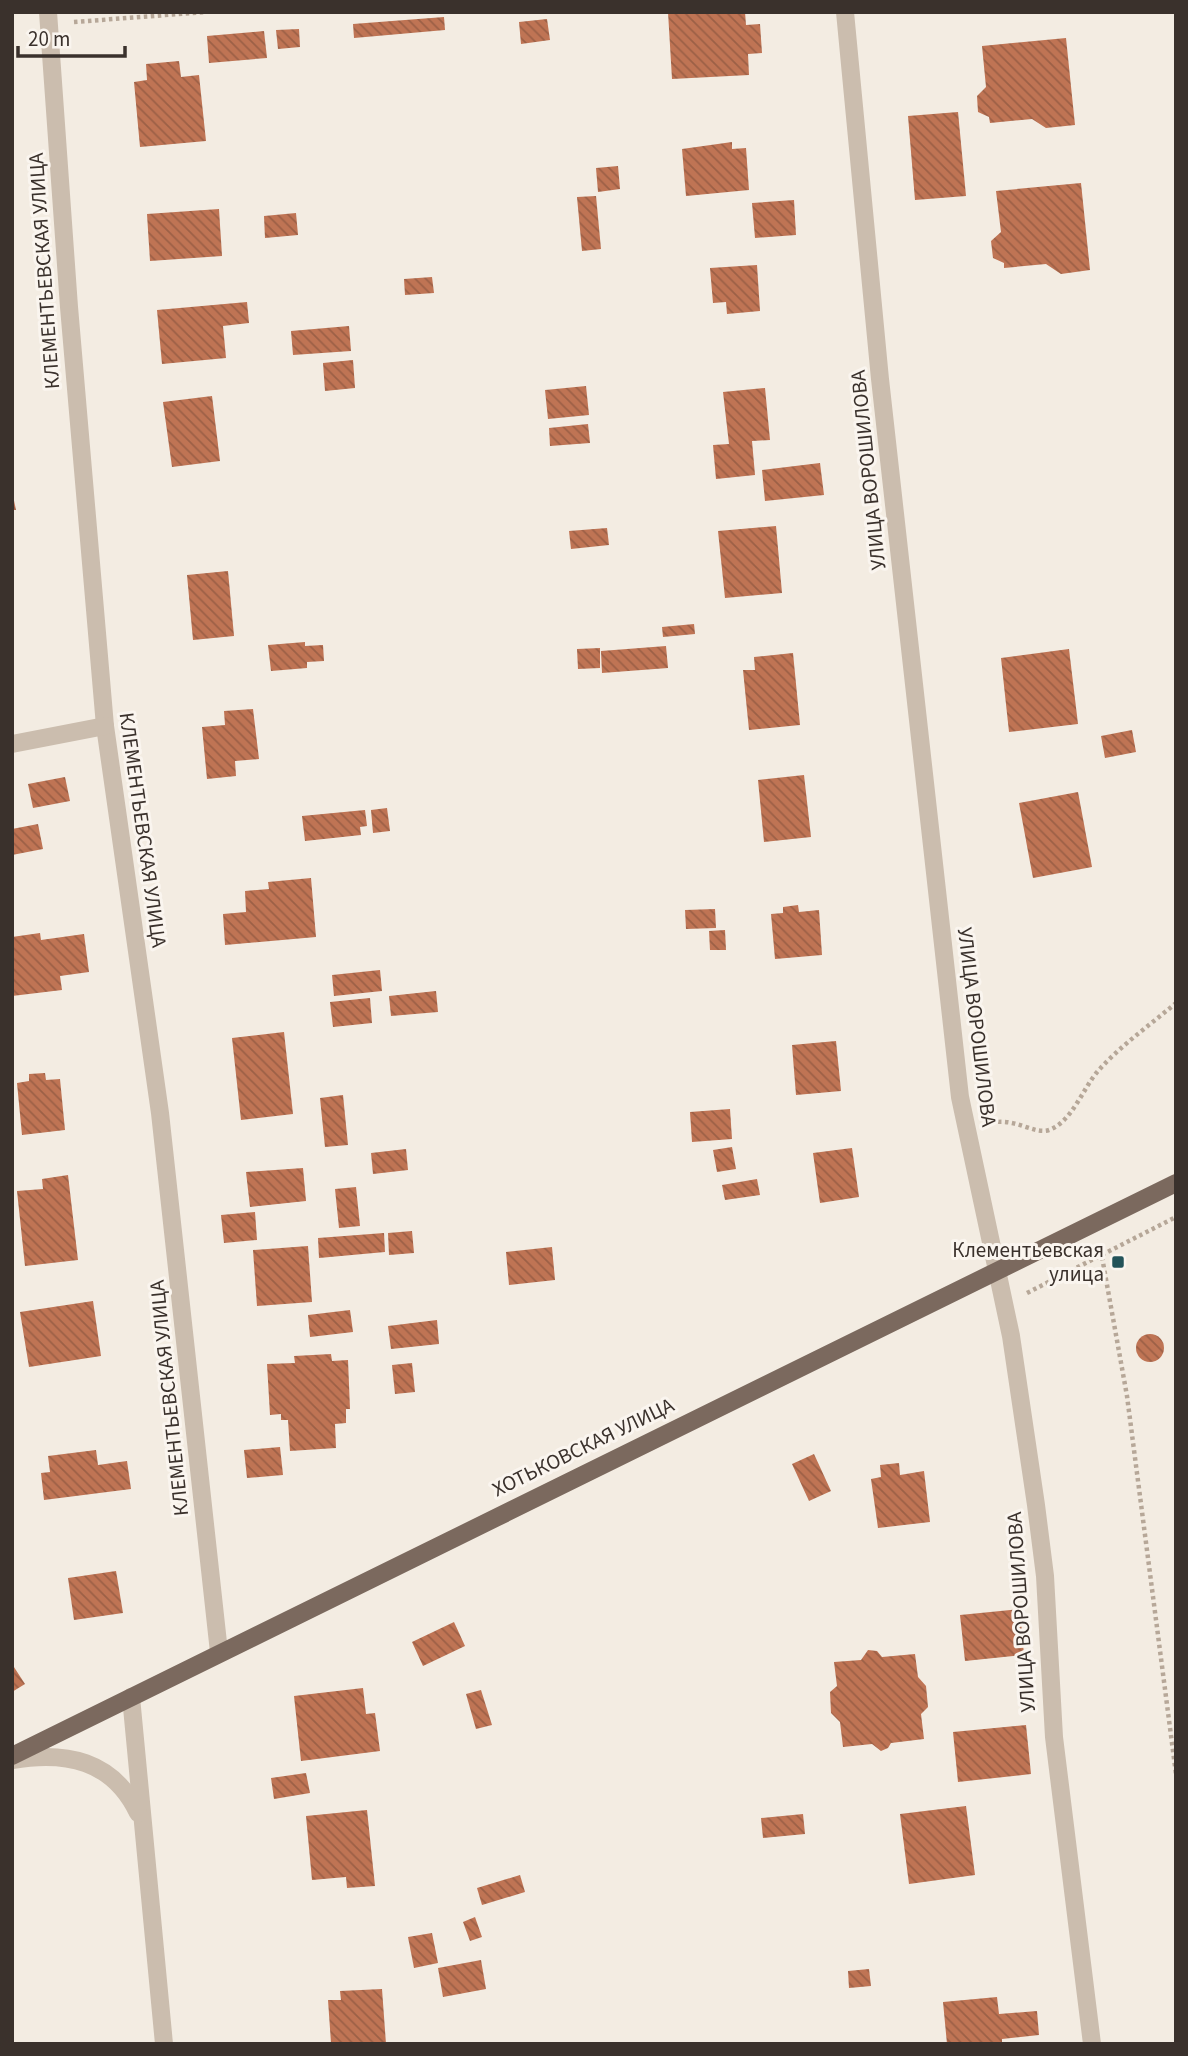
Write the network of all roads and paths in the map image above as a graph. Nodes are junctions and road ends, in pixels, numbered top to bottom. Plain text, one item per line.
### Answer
1 (206, 12) edge
2 (845, 12) edge
3 (49, 18) edge
4 (105, 726) junction
5 (12, 744) edge
6 (1176, 1003) edge
7 (967, 1130) junction
8 (1176, 1183) edge
9 (1176, 1217) edge
10 (1102, 1256) junction
11 (997, 1269) junction
12 (1004, 1305) junction
13 (219, 1652) junction
14 (131, 1697) junction
15 (12, 1758) edge
16 (1176, 1774) edge
17 (143, 1825) junction
18 (164, 2044) edge
19 (1092, 2044) edge

1 - 3 path
2 - 7 street, УЛИЦА ВОРОШИЛОВА
3 - 4 street, КЛЕМЕНТЬЕВСКАЯ УЛИЦА
4 - 5 street
4 - 13 street, КЛЕМЕНТЬЕВСКАЯ УЛИЦА
6 - 7 path
7 - 11 street, УЛИЦА ВОРОШИЛОВА
8 - 11 main road, ХОТЬКОВСКАЯ УЛИЦА
9 - 10 path
10 - 12 path
10 - 16 path
11 - 12 street, УЛИЦА ВОРОШИЛОВА
11 - 13 main road, ХОТЬКОВСКАЯ УЛИЦА
12 - 19 street, УЛИЦА ВОРОШИЛОВА
13 - 14 main road, ХОТЬКОВСКАЯ УЛИЦА
14 - 15 main road, ХОТЬКОВСКАЯ УЛИЦА
14 - 17 street
15 - 17 street
17 - 18 street

